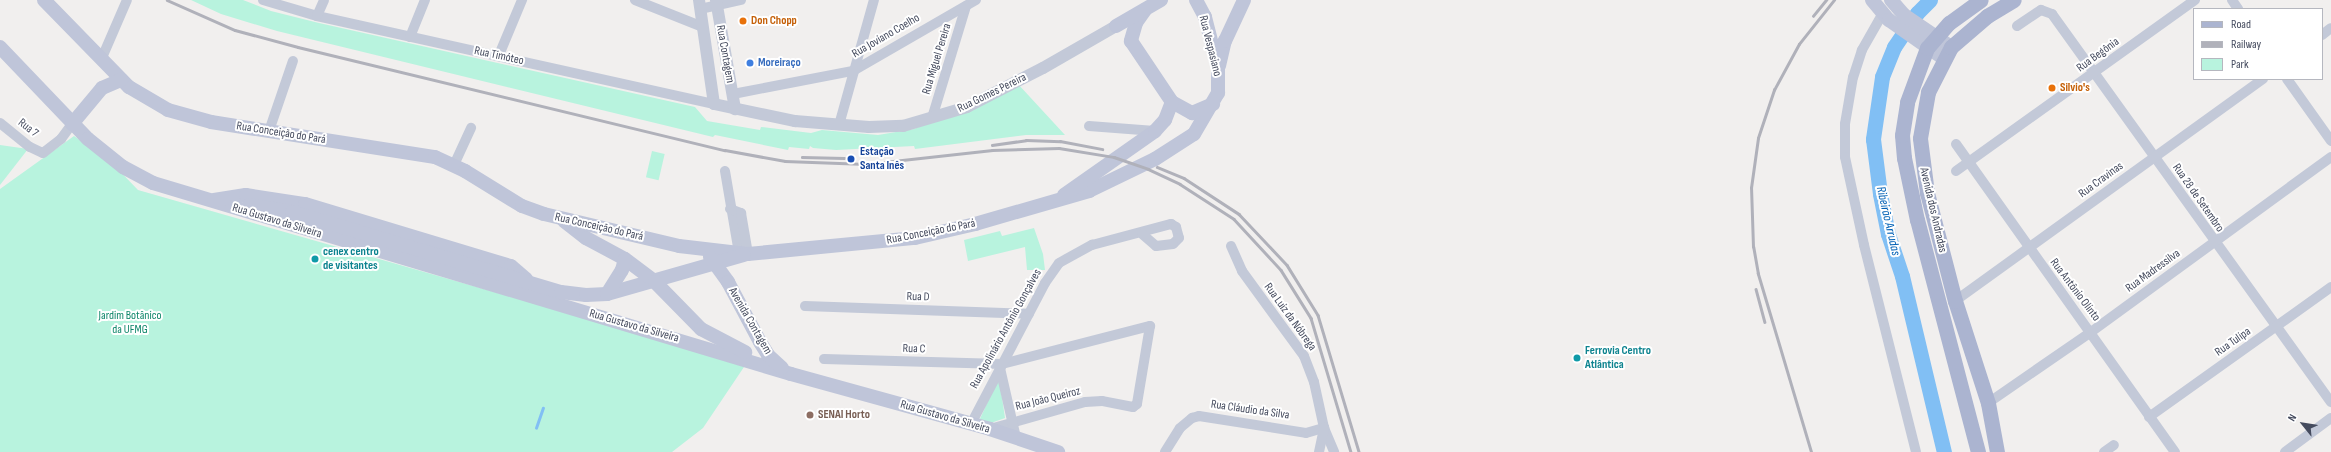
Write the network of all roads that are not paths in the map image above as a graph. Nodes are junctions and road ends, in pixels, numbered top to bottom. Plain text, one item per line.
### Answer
1 (44, 0) edge
2 (127, 0) edge
3 (262, 0) edge
4 (324, 0) edge
5 (425, 0) edge
6 (522, 0) edge
7 (635, 0) edge
8 (741, 0) edge
9 (874, 0) edge
10 (976, 0) edge
11 (1196, 0) edge
12 (1244, 0) edge
13 (1872, 0) edge
14 (1981, 0) edge
15 (2014, 0) edge
16 (2196, 0) edge
17 (716, 3) edge
18 (1155, 3) edge
19 (700, 5) edge
20 (966, 6) junction
21 (1891, 7) edge
22 (317, 16) junction
23 (2017, 26) dead end
24 (703, 27) junction
25 (1110, 28) junction
26 (2331, 28) edge
27 (2323, 34) edge
28 (410, 37) junction
29 (1927, 40) junction
30 (1131, 41) junction
31 (0, 48) edge
32 (1947, 53) junction
33 (499, 55) junction
34 (101, 60) junction
35 (293, 61) dead end
36 (1218, 68) junction
37 (853, 71) junction
38 (2095, 74) junction
39 (121, 80) junction
40 (2262, 80) edge
41 (2288, 80) edge
42 (733, 94) junction
43 (1172, 102) junction
44 (714, 104) junction
45 (1213, 104) junction
46 (735, 109) junction
47 (932, 118) junction
48 (0, 123) edge
49 (72, 124) junction
50 (839, 125) junction
51 (1089, 126) dead end
52 (471, 128) dead end
53 (269, 131) junction
54 (1155, 131) junction
55 (1194, 134) joint
56 (86, 137) junction
57 (61, 139) junction
58 (2331, 141) edge
59 (1956, 144) dead end
60 (2331, 157) edge
61 (2154, 158) junction
62 (1969, 162) junction
63 (454, 165) junction
64 (725, 171) dead end
65 (1956, 171) dead end
66 (209, 201) junction
67 (1054, 202) junction
68 (560, 218) junction
69 (1142, 234) dead end
70 (2214, 242) junction
71 (1231, 246) dead end
72 (704, 249) junction
73 (2028, 249) junction
74 (743, 253) junction
75 (625, 259) junction
76 (716, 264) junction
77 (655, 282) junction
78 (728, 282) junction
79 (2331, 287) edge
80 (607, 294) junction
81 (1955, 301) junction
82 (805, 306) dead end
83 (1029, 314) junction
84 (2278, 326) junction
85 (2090, 332) junction
86 (824, 359) dead end
87 (1001, 366) junction
88 (785, 371) junction
89 (2331, 402) edge
90 (1988, 403) junction
91 (1137, 404) joint
92 (2149, 417) junction
93 (2331, 418) edge
94 (1012, 422) junction
95 (971, 424) junction
96 (1324, 428) junction
97 (990, 429) junction
98 (1016, 438) junction
99 (2114, 445) dead end
100 (1058, 452) edge
101 (1165, 452) edge
102 (1319, 452) edge
103 (1334, 452) edge
104 (1916, 452) edge
105 (1978, 452) edge
106 (1996, 452) edge
107 (2104, 452) edge
108 (2175, 452) edge
109 (2285, 452) edge

1 - 34 main road, Rua Conceição do Pará
2 - 34 street
3 - 22 street, Rua Timóteo
4 - 22 street
5 - 28 street
6 - 33 street
7 - 24 street
8 - 17 street
9 - 37 street
10 - 20 street, Rua Joviano Coelho
11 - 36 main road, Rua Vespasiano
12 - 36 main road
13 - 21 main road
14 - 29 main road, Avenida dos Andradas
15 - 32 main road, Avenida dos Andradas
16 - 38 street, Rua Begônia
17 - 19 street
17 - 42 street, Rua Contagem
18 - 25 main road, Rua Gomes Pereira
18 - 30 main road
19 - 24 street, Rua Contagem
20 - 37 street, Rua Joviano Coelho
20 - 47 street, Rua Miguel Pereira
21 - 29 main road
21 - 104 street
22 - 28 street, Rua Timóteo
23 - 38 street, Rua 28 de Setembro
24 - 44 street, Rua Contagem
25 - 30 main road
25 - 47 street, Rua Gomes Pereira
26 - 27 street
28 - 33 street, Rua Timóteo
29 - 32 main road
29 - 105 main road, Avenida dos Andradas
30 - 43 main road
31 - 49 main road, Rua Gustavo da Silveira
32 - 81 main road, Avenida dos Andradas
33 - 44 street, Rua Timóteo
34 - 39 main road, Rua Conceição do Pará
35 - 53 street
36 - 45 main road, Rua Vespasiano
37 - 42 street, Rua Joviano Coelho
37 - 50 street
38 - 61 street, Rua 28 de Setembro
38 - 62 street, Rua Begônia
39 - 49 main road
39 - 53 main road, Rua Conceição do Pará
40 - 61 street, Rua Cravinas
41 - 58 street
42 - 46 street, Rua Contagem
43 - 45 main road
43 - 54 main road
44 - 46 street, Rua Timóteo
45 - 55 main road, Rua Vespasiano
46 - 50 street, Rua Gomes Pereira
47 - 50 street, Rua Gomes Pereira
48 - 57 street, Rua 7
49 - 56 main road, Rua Gustavo da Silveira
49 - 57 street, Rua 7
51 - 54 street
52 - 63 street
53 - 63 main road, Rua Conceição do Pará
54 - 67 main road
55 - 67 main road, Rua Conceição do Pará
56 - 57 street
56 - 66 main road, Rua Gustavo da Silveira
59 - 62 street, Rua Antônio Olinto
60 - 70 street, Rua Madressilva
61 - 70 street, Rua 28 de Setembro
61 - 73 street, Rua Cravinas
62 - 65 street, Rua Begônia
62 - 73 street, Rua Antônio Olinto
63 - 68 main road, Rua Conceição do Pará
64 - 74 street
66 - 80 main road, Rua Gustavo da Silveira
66 - 88 main road, Rua Gustavo da Silveira
67 - 74 main road, Rua Conceição do Pará
68 - 72 main road, Rua Conceição do Pará
68 - 75 main road
69 - 83 street, Rua Apolinário Antônio Gonçalves
70 - 84 street, Rua 28 de Setembro
70 - 85 street, Rua Madressilva
71 - 96 street, Rua Luiz da Nóbrega
72 - 74 main road, Rua Conceição do Pará
72 - 76 main road
73 - 81 street, Rua Cravinas
73 - 85 street, Rua Antônio Olinto
74 - 76 main road, Rua Gustavo da Silveira
74 - 78 main road, Avenida Contagem
75 - 77 main road
75 - 80 main road
76 - 77 main road, Rua Gustavo da Silveira
76 - 78 main road
77 - 80 main road, Rua Gustavo da Silveira
77 - 88 main road
78 - 88 main road, Avenida Contagem
79 - 84 street, Rua Tulipa
81 - 90 main road, Avenida dos Andradas
82 - 83 street, Rua D
83 - 87 street, Rua Apolinário Antônio Gonçalves
84 - 89 street, Rua 28 de Setembro
84 - 92 street, Rua Tulipa
85 - 90 street, Rua Madressilva
85 - 92 street, Rua Antônio Olinto
86 - 87 street, Rua C
87 - 91 street, Rua C
87 - 94 street
87 - 95 street, Rua Apolinário Antônio Gonçalves
88 - 95 main road, Rua Gustavo da Silveira
90 - 106 main road, Avenida dos Andradas
91 - 94 street, Rua João Queiroz
92 - 108 street, Rua Antônio Olinto
93 - 109 street
94 - 97 street, Rua João Queiroz
94 - 98 street
95 - 97 main road, Rua Gustavo da Silveira
96 - 101 street, Rua Cláudio da Silva
96 - 102 street
96 - 103 street, Rua Luiz da Nóbrega
97 - 98 main road, Rua Gustavo da Silveira
98 - 100 main road, Rua Gustavo da Silveira
99 - 107 street

